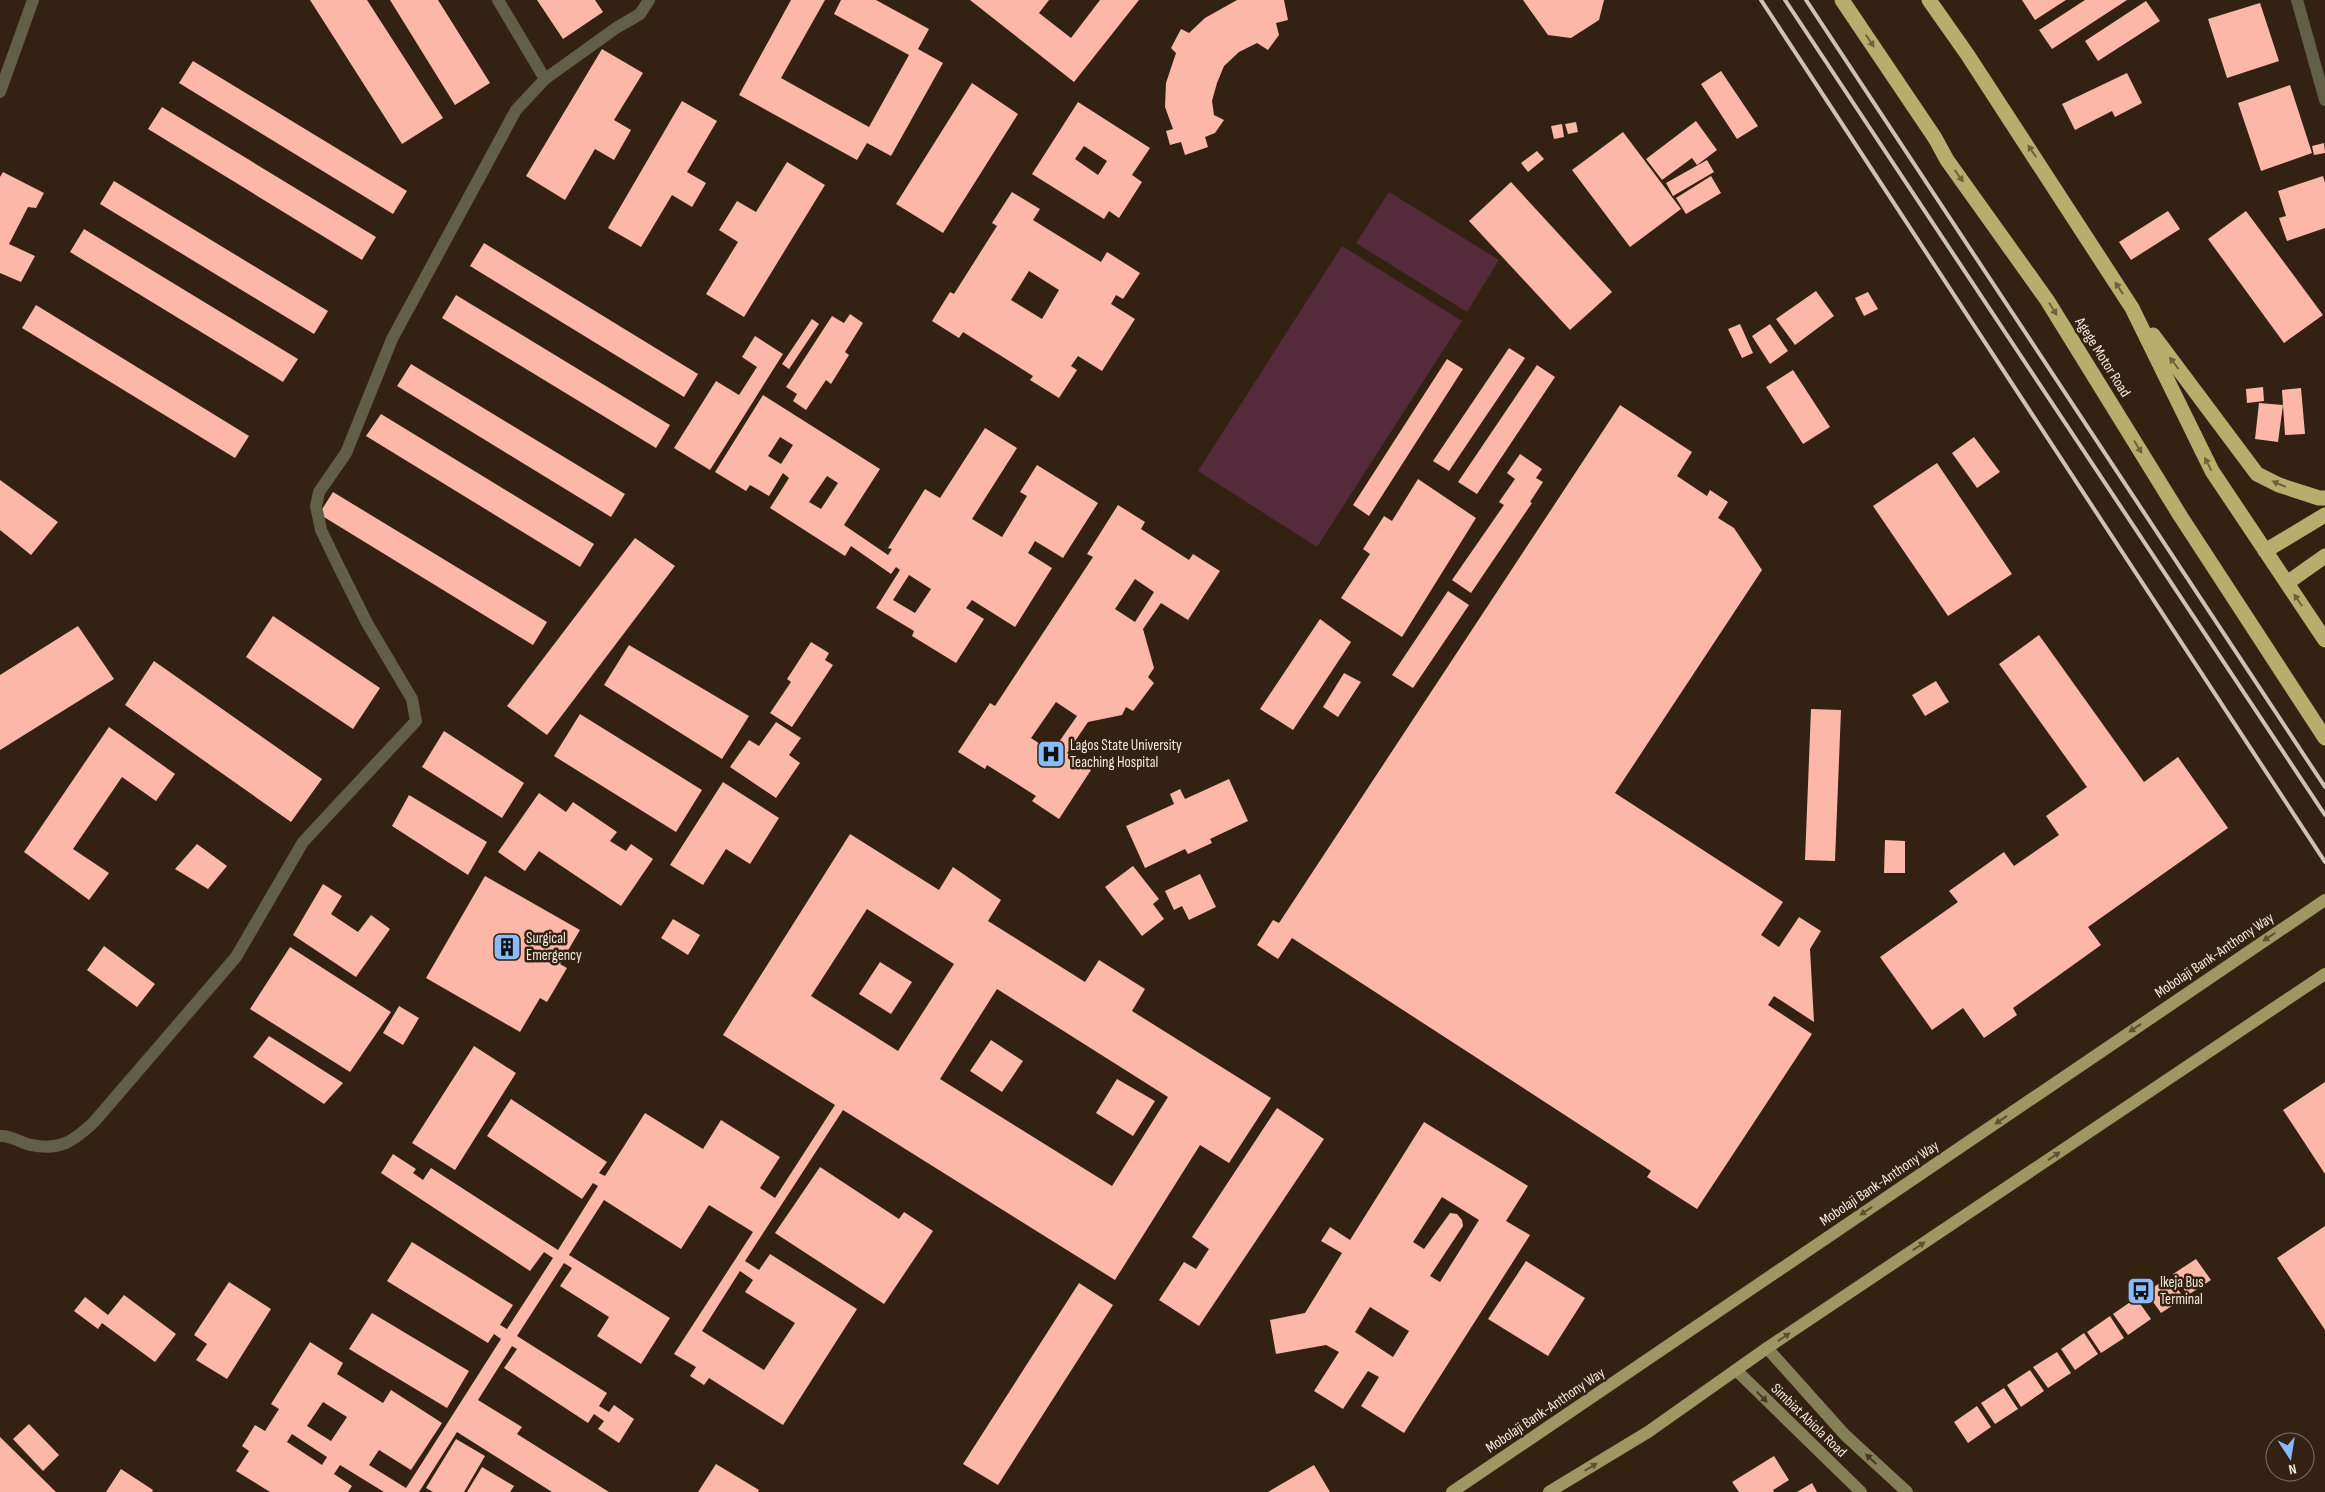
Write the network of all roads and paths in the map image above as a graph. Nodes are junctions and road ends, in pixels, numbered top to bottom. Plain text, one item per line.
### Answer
1 (33, 0) edge
2 (498, 0) edge
3 (649, 0) edge
4 (1842, 0) edge
5 (1929, 0) edge
6 (2297, 0) edge
7 (545, 79) junction
8 (0, 92) edge
9 (2325, 100) edge
10 (2132, 308) junction
11 (2325, 498) edge
12 (2325, 515) edge
13 (2265, 551) junction
14 (2325, 556) edge
15 (2286, 583) junction
16 (2325, 640) edge
17 (2325, 738) edge
18 (2325, 900) edge
19 (2325, 974) edge
20 (0, 1136) edge
21 (1767, 1348) junction
22 (1736, 1370) junction
23 (1452, 1492) edge
24 (1550, 1492) edge
25 (1861, 1492) edge
26 (1907, 1492) edge

1 - 8 street
2 - 7 street
3 - 7 street
4 -> 17 highway, Agege Motor Road
10 -> 5 highway
6 - 9 street
7 - 20 street
11 -> 10 highway
13 -> 10 highway
12 - 13 highway
13 - 15 highway
14 - 15 highway
16 -> 15 highway
18 -> 23 main road, Mobolaji Bank-Anthony Way
21 -> 19 main road
21 - 22 main road
26 -> 21 street
24 -> 22 main road
22 -> 25 street, Simbiat Abiola Road

